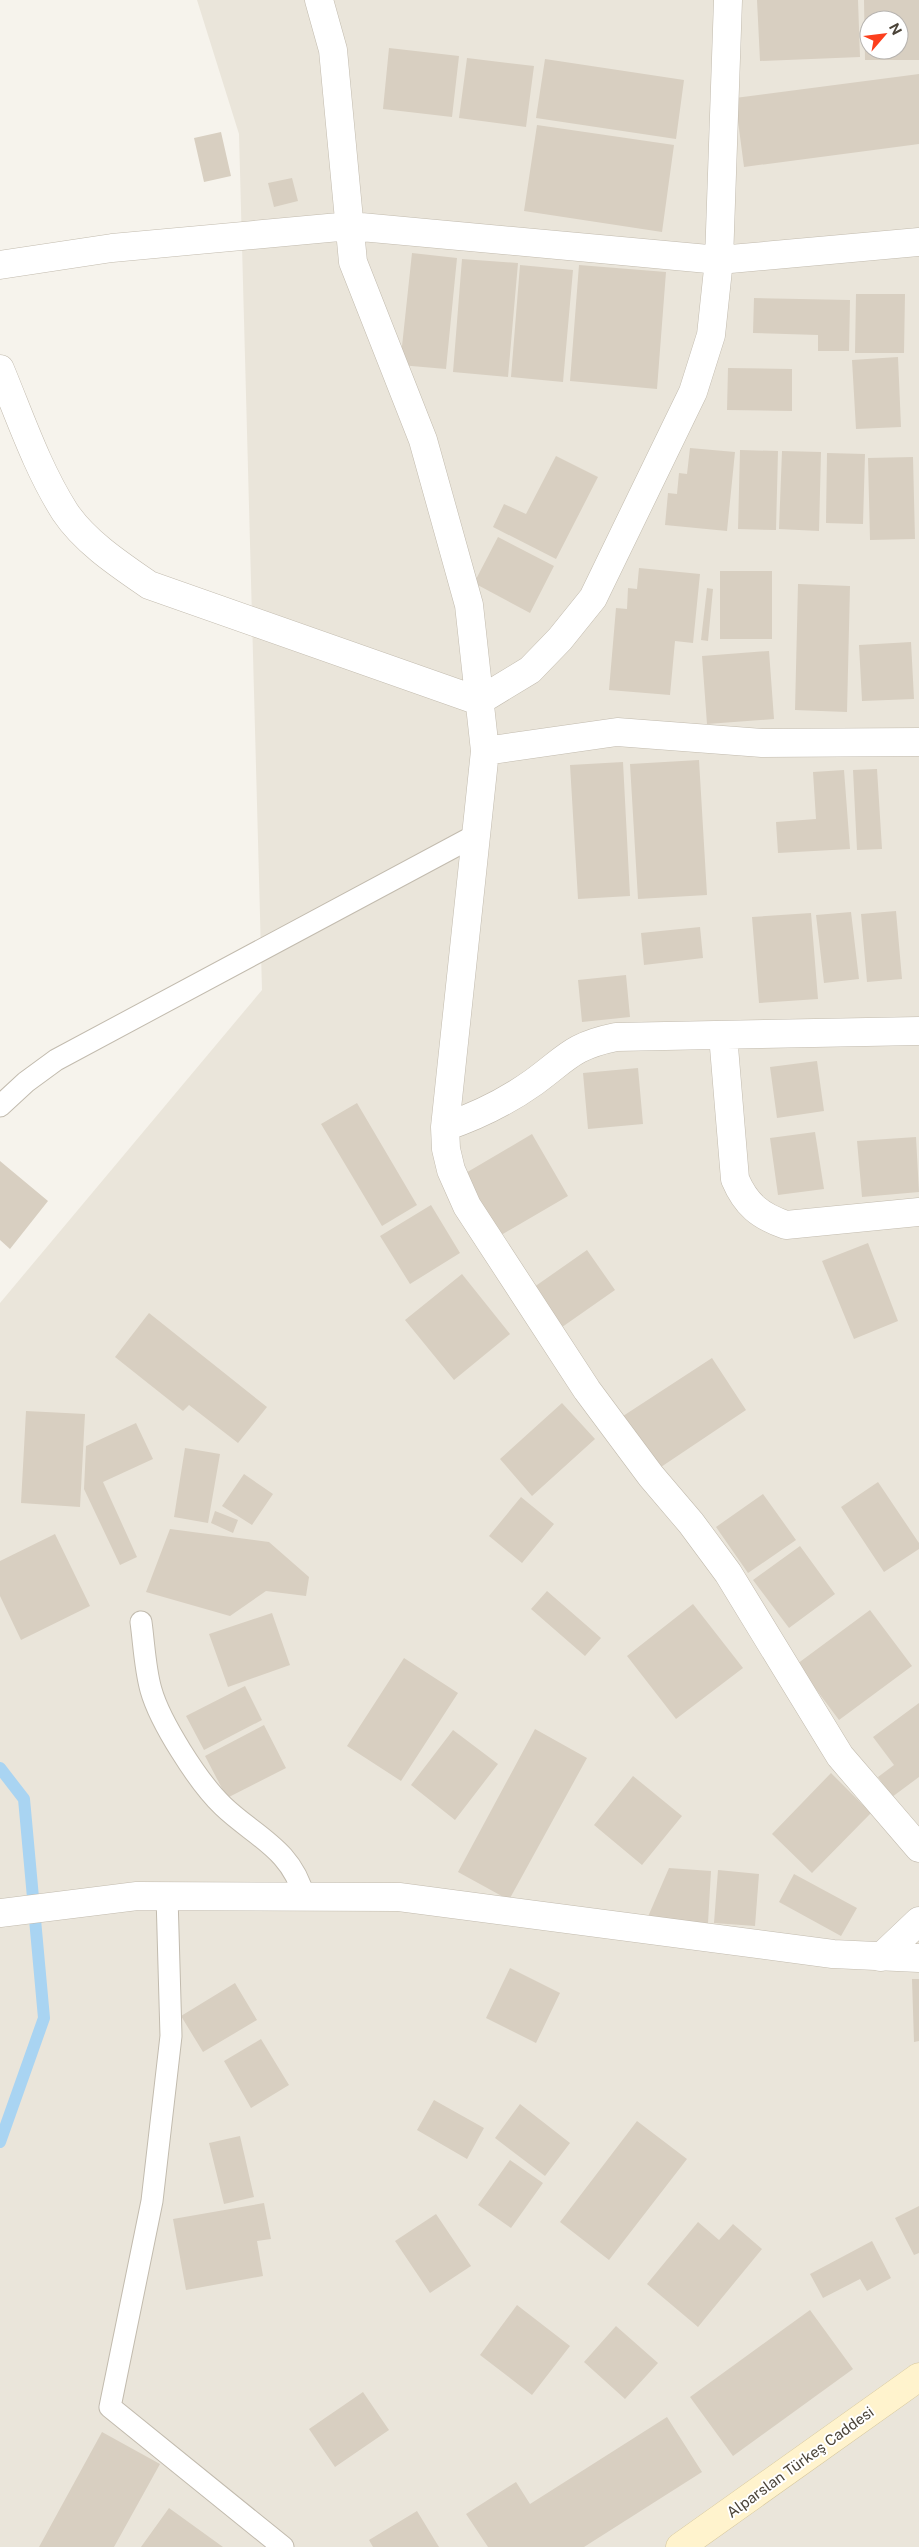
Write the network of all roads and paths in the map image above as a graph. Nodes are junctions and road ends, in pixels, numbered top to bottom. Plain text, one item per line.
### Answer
1 (319, 0) edge
2 (728, 0) edge
3 (350, 226) junction
4 (919, 242) edge
5 (719, 260) junction
6 (0, 265) edge
7 (0, 369) edge
8 (480, 701) junction
9 (919, 742) edge
10 (485, 751) junction
11 (476, 835) junction
12 (919, 1032) edge
13 (723, 1035) junction
14 (0, 1106) edge
15 (445, 1127) junction
16 (919, 1212) edge
17 (141, 1622) dead end
18 (919, 1848) edge
19 (167, 1896) junction
20 (304, 1897) junction
21 (0, 1913) edge
22 (919, 1922) edge
23 (881, 1957) junction
24 (919, 1958) edge
25 (919, 2376) edge
26 (283, 2547) edge
27 (680, 2547) edge

1 - 3 street
2 - 5 street
3 - 5 street
3 - 6 street
3 - 8 street
4 - 5 street
5 - 8 street
7 - 8 street
8 - 10 street
9 - 10 street
10 - 11 street
11 - 14 lane
11 - 15 street
12 - 13 street
13 - 15 street
13 - 16 street
15 - 18 street
17 - 20 lane
19 - 20 street
19 - 21 street
19 - 26 lane
20 - 23 street
22 - 23 street
23 - 24 street
25 - 27 main road, Alparslan Türkeş Caddesi

